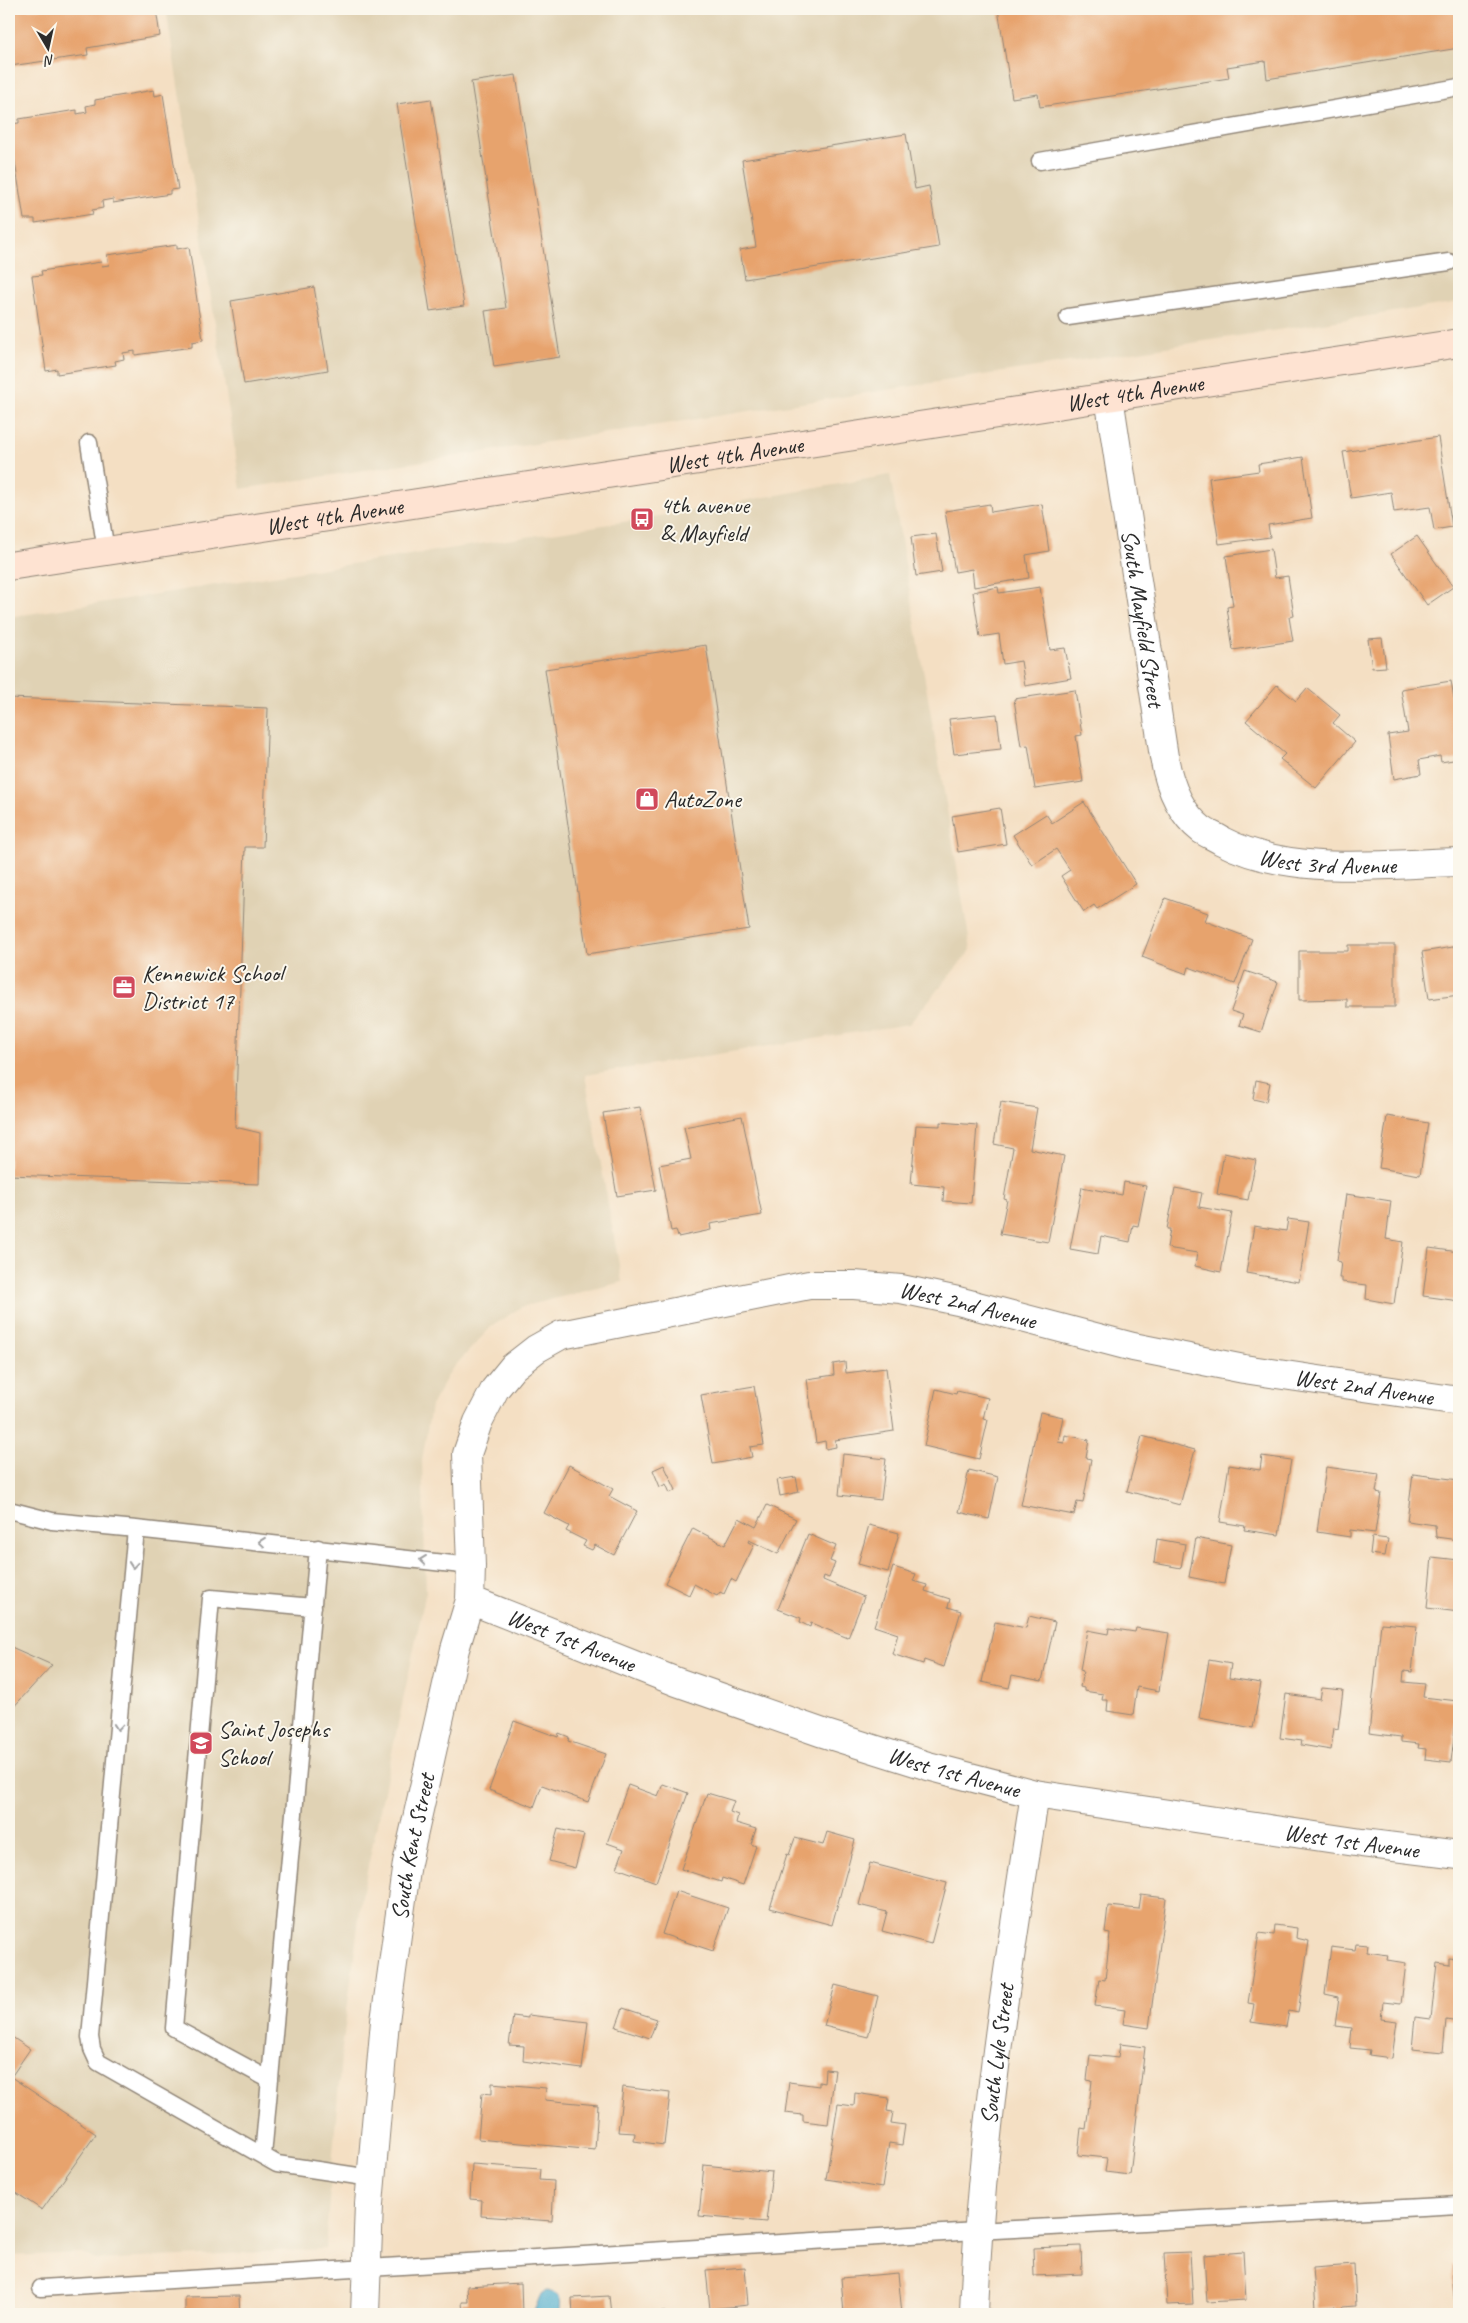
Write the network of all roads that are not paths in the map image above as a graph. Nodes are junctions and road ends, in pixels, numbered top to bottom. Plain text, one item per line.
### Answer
1 (1459, 86) edge
2 (1040, 160) dead end
3 (1450, 262) dead end
4 (1068, 317) dead end
5 (1459, 344) edge
6 (1109, 397) junction
7 (88, 443) dead end
8 (106, 551) junction
9 (9, 566) edge
10 (1202, 830) joint
11 (1459, 862) edge
12 (495, 1389) joint
13 (1459, 1402) edge
14 (9, 1510) edge
15 (136, 1529) junction
16 (318, 1548) junction
17 (472, 1566) junction
18 (470, 1600) junction
19 (313, 1607) junction
20 (1035, 1794) junction
21 (1459, 1855) edge
22 (270, 2080) junction
23 (263, 2156) junction
24 (371, 2178) junction
25 (1459, 2205) edge
26 (976, 2231) junction
27 (365, 2269) junction
28 (41, 2288) dead end
29 (365, 2314) edge
30 (974, 2314) edge

1 - 2 lane
3 - 4 lane
5 - 6 main road, West 4th Avenue
6 - 8 main road, West 4th Avenue
6 - 10 street, South Mayfield Street
7 - 8 lane
8 - 9 main road, West 4th Avenue
10 - 11 street, West 3rd Avenue
12 - 13 street, West 2nd Avenue
12 - 17 street, South Kent Street
14 - 15 lane
16 -> 15 lane
15 -> 23 lane
17 -> 16 lane
16 - 19 lane
17 - 18 street, South Kent Street
18 - 20 street, West 1st Avenue
18 - 24 street, South Kent Street
19 - 22 lane
19 - 22 lane
20 - 21 street, West 1st Avenue
20 - 26 street, South Lyle Street
22 - 23 lane
23 - 24 lane
24 - 27 street, South Kent Street
25 - 26 lane
26 - 27 lane
26 - 30 street, South Lyle Street
27 - 28 lane
27 - 29 street, South Kent Street

